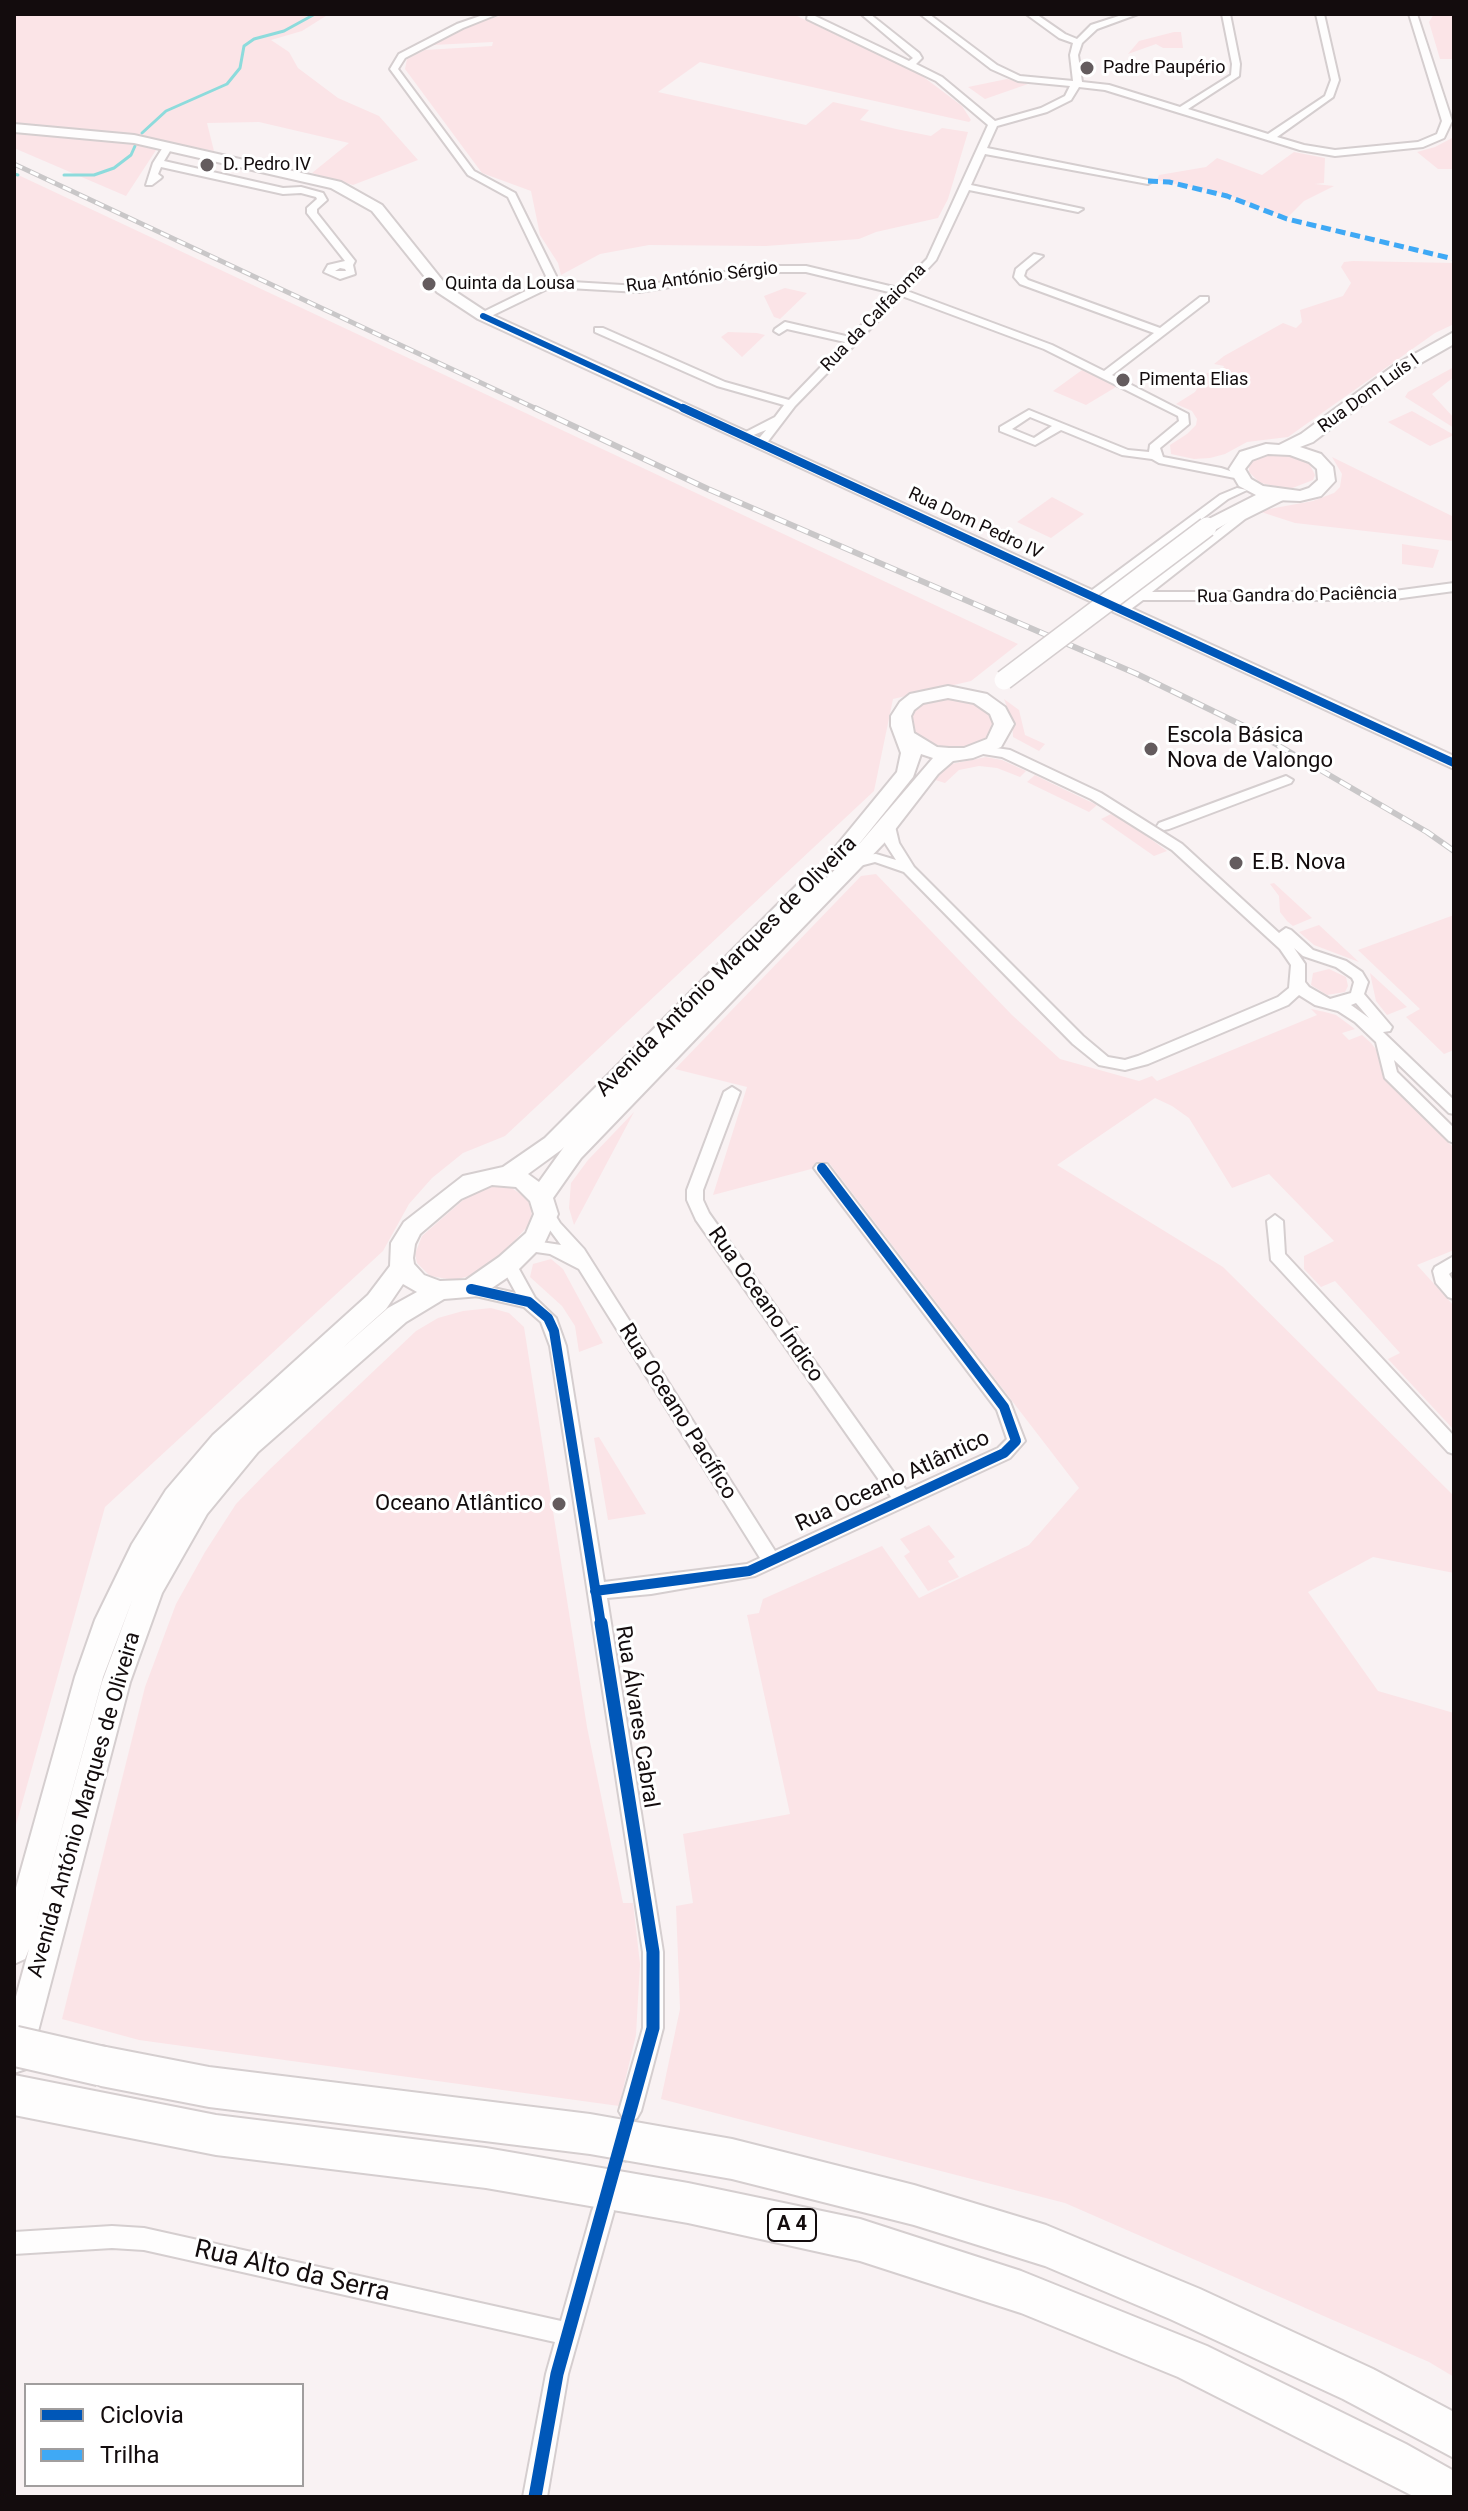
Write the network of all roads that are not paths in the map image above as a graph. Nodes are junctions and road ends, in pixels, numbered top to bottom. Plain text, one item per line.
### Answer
1 (494, 14) edge
2 (865, 14) edge
3 (924, 14) edge
4 (1030, 14) edge
5 (1132, 14) edge
6 (1226, 14) edge
7 (1320, 14) edge
8 (810, 15) edge
9 (1418, 18) edge
10 (1078, 42) junction
11 (911, 64) junction
12 (1077, 85) junction
13 (1181, 110) junction
14 (993, 124) junction
15 (14, 128) edge
16 (1269, 138) junction
17 (168, 146) junction
18 (980, 150) junction
19 (158, 163) junction
20 (1148, 181) dead end
21 (149, 183) dead end
22 (964, 186) junction
23 (1078, 209) dead end
24 (1038, 256) dead end
25 (347, 266) dead end
26 (549, 284) junction
27 (901, 292) junction
28 (1204, 299) dead end
29 (483, 316) junction
30 (599, 330) dead end
31 (779, 331) dead end
32 (1162, 332) junction
33 (1454, 337) edge
34 (852, 341) junction
35 (1454, 348) edge
36 (1105, 375) junction
37 (791, 404) junction
38 (1060, 426) dead end
39 (754, 438) junction
40 (1283, 449) junction
41 (1155, 456) junction
42 (1246, 456) junction
43 (1315, 458) junction
44 (1194, 466) junction
45 (1242, 483) junction
46 (1278, 496) junction
47 (1212, 524) junction
48 (1454, 587) edge
49 (1092, 596) junction
50 (1140, 596) junction
51 (1123, 609) junction
52 (1004, 680) junction
53 (961, 693) junction
54 (998, 711) junction
55 (1001, 734) junction
56 (906, 737) junction
57 (982, 750) junction
58 (958, 754) junction
59 (1454, 763) edge
60 (1286, 780) dead end
61 (889, 825) junction
62 (1164, 826) junction
63 (861, 853) junction
64 (909, 870) junction
65 (1331, 961) junction
66 (1299, 976) junction
67 (1357, 995) junction
68 (1283, 1001) junction
69 (1326, 1002) junction
70 (1383, 1041) junction
71 (732, 1092) dead end
72 (1454, 1094) edge
73 (1454, 1109) edge
74 (1454, 1137) edge
75 (822, 1168) dead end
76 (508, 1176) junction
77 (544, 1205) junction
78 (1275, 1221) dead end
79 (528, 1246) junction
80 (1454, 1262) edge
81 (508, 1264) junction
82 (582, 1264) junction
83 (402, 1267) junction
84 (471, 1289) junction
85 (440, 1290) junction
86 (1454, 1293) edge
87 (529, 1302) junction
88 (1454, 1447) edge
89 (904, 1501) junction
90 (772, 1561) junction
91 (595, 1591) junction
92 (14, 1949) edge
93 (14, 2046) edge
94 (14, 2061) edge
95 (14, 2095) edge
96 (630, 2111) dead end
97 (603, 2211) tunnel mouth
98 (14, 2243) edge
99 (567, 2334) junction
100 (1454, 2436) edge
101 (1454, 2495) edge
102 (535, 2497) edge

1 - 26 street
2 - 11 street
3 - 12 street
4 - 10 street
5 - 10 street
6 - 13 street
7 - 16 street
8 - 11 street
9 - 16 street
10 - 12 street
11 - 14 street
12 - 13 street
12 - 14 street
13 - 16 street
14 - 18 street, Rua da Calfaioma
15 - 17 main road, Rua Dom Pedro IV
17 - 19 street
17 - 29 main road, Rua Dom Pedro IV
18 - 20 street
18 - 22 street, Rua da Calfaioma
19 - 21 street
19 - 25 street
22 - 23 street
22 - 27 street, Rua da Calfaioma
24 - 32 street
26 - 27 street, Rua António Sérgio
26 - 29 street
27 - 34 street, Rua da Calfaioma
27 - 36 street, Rua António Sérgio
28 - 32 street
29 - 39 main road, Rua Dom Pedro IV
30 - 37 street
31 - 34 street
32 - 36 street
33 - 40 main road, Rua Dom Luís I
34 - 37 street, Rua da Calfaioma
35 - 43 main road, Rua Dom Luís I
36 - 41 street, Rua António Sérgio
37 - 39 street, Rua da Calfaioma
38 - 41 street
39 - 49 main road, Rua Dom Pedro IV
40 - 42 main road, Rua Dom Luís I
40 - 43 main road, Rua Dom Luís I
41 - 44 street
42 - 44 street
42 - 45 main road
43 - 46 main road, Rua Dom Luís I
44 - 45 street
45 - 46 main road
45 - 47 main road
45 - 49 street
46 - 47 main road, Rua Dom Luís I
46 - 50 street, Rua Dom Luís I
47 - 52 main road, bridge
48 - 50 street, Rua Gandra do Paciência
49 - 51 main road, Rua Dom Pedro IV
50 - 51 street, Rua Dom Luís I
51 - 59 main road, Rua Dom Pedro IV
52 - 53 main road
52 - 54 main road
53 - 54 main road
53 - 56 main road
54 - 55 main road
55 - 57 main road
55 - 62 street
56 - 58 main road
56 - 63 main road, Avenida António Marques de Oliveira
57 - 58 main road
57 - 66 street
58 - 61 main road
60 - 62 street
61 - 63 main road
61 - 64 street
62 - 65 street
63 - 64 street
63 - 76 main road, Avenida António Marques de Oliveira
63 - 77 main road, Avenida António Marques de Oliveira
64 - 68 street
65 - 66 street
65 - 67 street
66 - 68 street
66 - 69 street
67 - 69 street
67 - 72 street
68 - 69 street
69 - 70 street
70 - 73 street
70 - 74 street
71 - 89 street, Rua Oceano Índico
75 - 89 street, Rua Oceano Atlântico
76 - 77 main road
76 - 83 main road, Avenida António Marques de Oliveira
77 - 79 main road, Avenida António Marques de Oliveira
77 - 82 street, Rua Oceano Pacífico
78 - 88 street
79 - 81 main road, Avenida António Marques de Oliveira
79 - 82 street
80 - 86 street
81 - 84 main road, Avenida António Marques de Oliveira
81 - 87 street, Rua Álvares Cabral
82 - 90 street, Rua Oceano Pacífico
83 - 85 main road
83 - 92 main road, Avenida António Marques de Oliveira
84 - 85 main road, Avenida António Marques de Oliveira
84 - 87 street
85 - 94 main road, Avenida António Marques de Oliveira
87 - 91 street, Rua Álvares Cabral
89 - 90 street, Rua Oceano Atlântico
90 - 91 street, Rua Oceano Atlântico
91 - 96 street, Rua Álvares Cabral
93 - 100 highway, A 4, bridge
95 - 101 highway, A 4
97 - 99 street
98 - 99 street, Rua Alto da Serra
99 - 102 street

